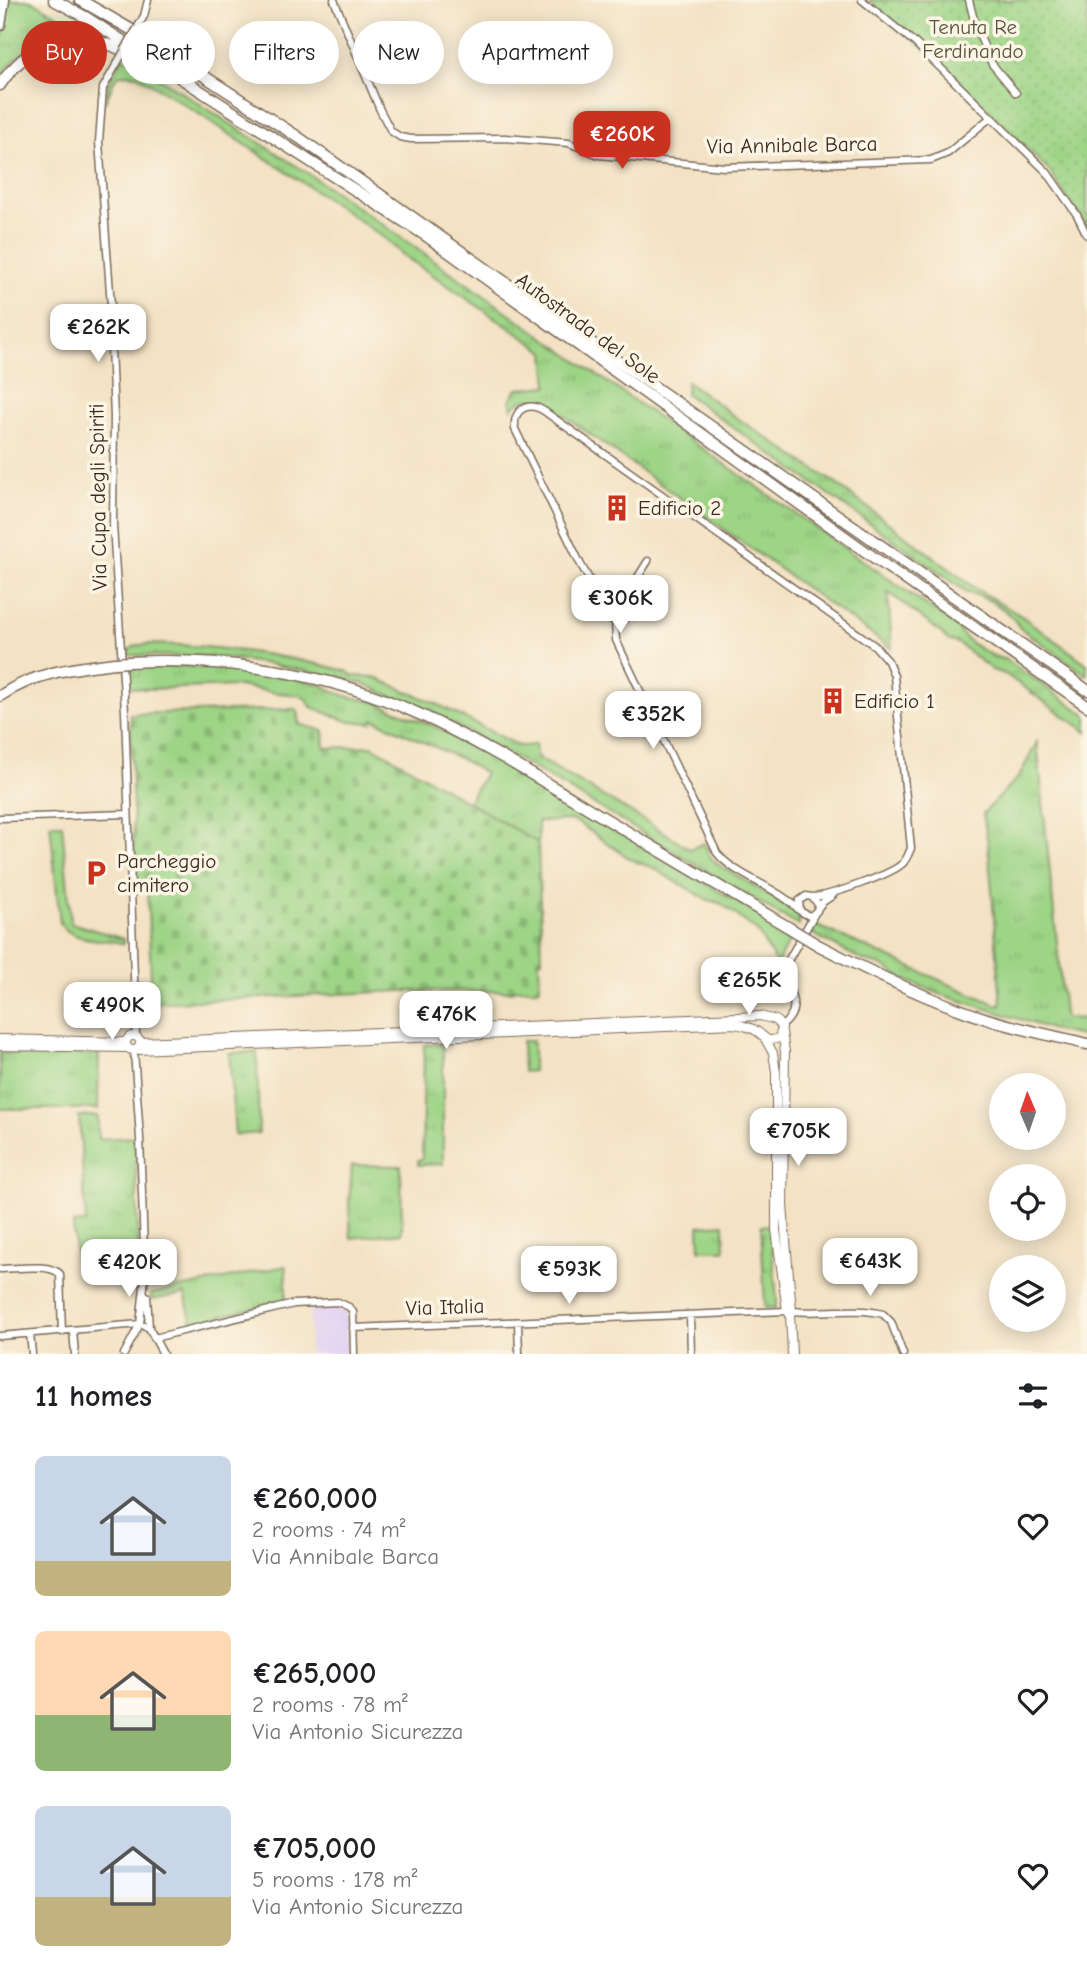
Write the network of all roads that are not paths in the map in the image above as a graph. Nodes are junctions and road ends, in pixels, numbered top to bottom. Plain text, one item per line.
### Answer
1 (4, 0) edge
2 (54, 0) edge
3 (80, 0) edge
4 (93, 0) edge
5 (148, 0) edge
6 (334, 0) edge
7 (862, 0) edge
8 (970, 0) edge
9 (122, 21) edge
10 (121, 24) edge
11 (0, 25) edge
12 (121, 40) edge
13 (121, 51) edge
14 (215, 83) edge
15 (189, 84) edge
16 (0, 85) edge
17 (1016, 93) dead end
18 (991, 117) junction
19 (1087, 236) edge
20 (648, 561) dead end
21 (624, 596) junction
22 (605, 601) junction
23 (615, 621) junction
24 (1087, 690) edge
25 (0, 696) edge
26 (1087, 706) edge
27 (128, 814) junction
28 (0, 818) edge
29 (837, 892) junction
30 (782, 896) junction
31 (804, 897) junction
32 (812, 897) junction
33 (816, 912) junction
34 (801, 913) junction
35 (804, 931) junction
36 (769, 1019) junction
37 (782, 1029) junction
38 (762, 1036) junction
39 (0, 1039) edge
40 (1087, 1044) edge
41 (134, 1045) junction
42 (0, 1046) edge
43 (0, 1269) edge
44 (145, 1277) junction
45 (790, 1312) junction
46 (690, 1315) junction
47 (518, 1322) junction
48 (141, 1324) junction
49 (118, 1326) junction
50 (149, 1328) junction
51 (353, 1328) junction
52 (73, 1331) junction
53 (62, 1332) junction
54 (30, 1334) junction
55 (0, 1336) edge
56 (154, 1338) junction
57 (130, 1340) junction
58 (32, 1354) edge
59 (75, 1354) edge
60 (124, 1354) edge
61 (163, 1354) edge
62 (354, 1354) edge
63 (519, 1354) edge
64 (691, 1354) edge
65 (792, 1354) edge
66 (903, 1354) edge

1 - 11 highway
2 - 12 highway, Autostrada del Sole
3 - 10 highway, Autostrada del Sole
4 - 9 highway
5 - 27 street, Via Cupa degli Spiriti, bridge
6 - 18 street, Via Annibale Barca
7 - 18 street
8 - 17 street
13 - 16 highway
14 - 24 highway, Autostrada del Sole
15 - 26 highway, Autostrada del Sole
18 - 19 street
20 - 21 street
21 - 22 street
21 - 23 street
22 - 23 street
22 - 29 street
23 - 30 street
25 - 40 highway, bridge
27 - 28 street
27 - 41 street, Via Cupa degli Spiriti
29 - 32 street
29 - 33 street
30 - 31 street
30 - 34 street
31 - 32 street
31 - 34 street
32 - 33 street
33 - 34 street
33 - 35 street
34 - 35 street
35 - 37 street
36 - 37 street
36 - 38 street
36 - 41 street
37 - 38 street
37 - 45 street
38 - 41 street
38 - 45 street
39 - 41 street
41 - 42 street
41 - 44 street, Via Cupa degli Spiriti
43 - 53 street
44 - 48 street
44 - 50 street
45 - 46 street, Via Italia
45 - 65 street
45 - 66 street, Via Italia
46 - 47 street, Via Italia
46 - 64 street
47 - 51 street, Via Italia
47 - 63 street
48 - 49 street
48 - 50 street
48 - 57 street
49 - 52 street
49 - 57 street
50 - 56 street
51 - 56 street
51 - 62 street
52 - 53 street
52 - 59 street
53 - 54 street
54 - 55 street
54 - 58 street
56 - 61 street
57 - 60 street

